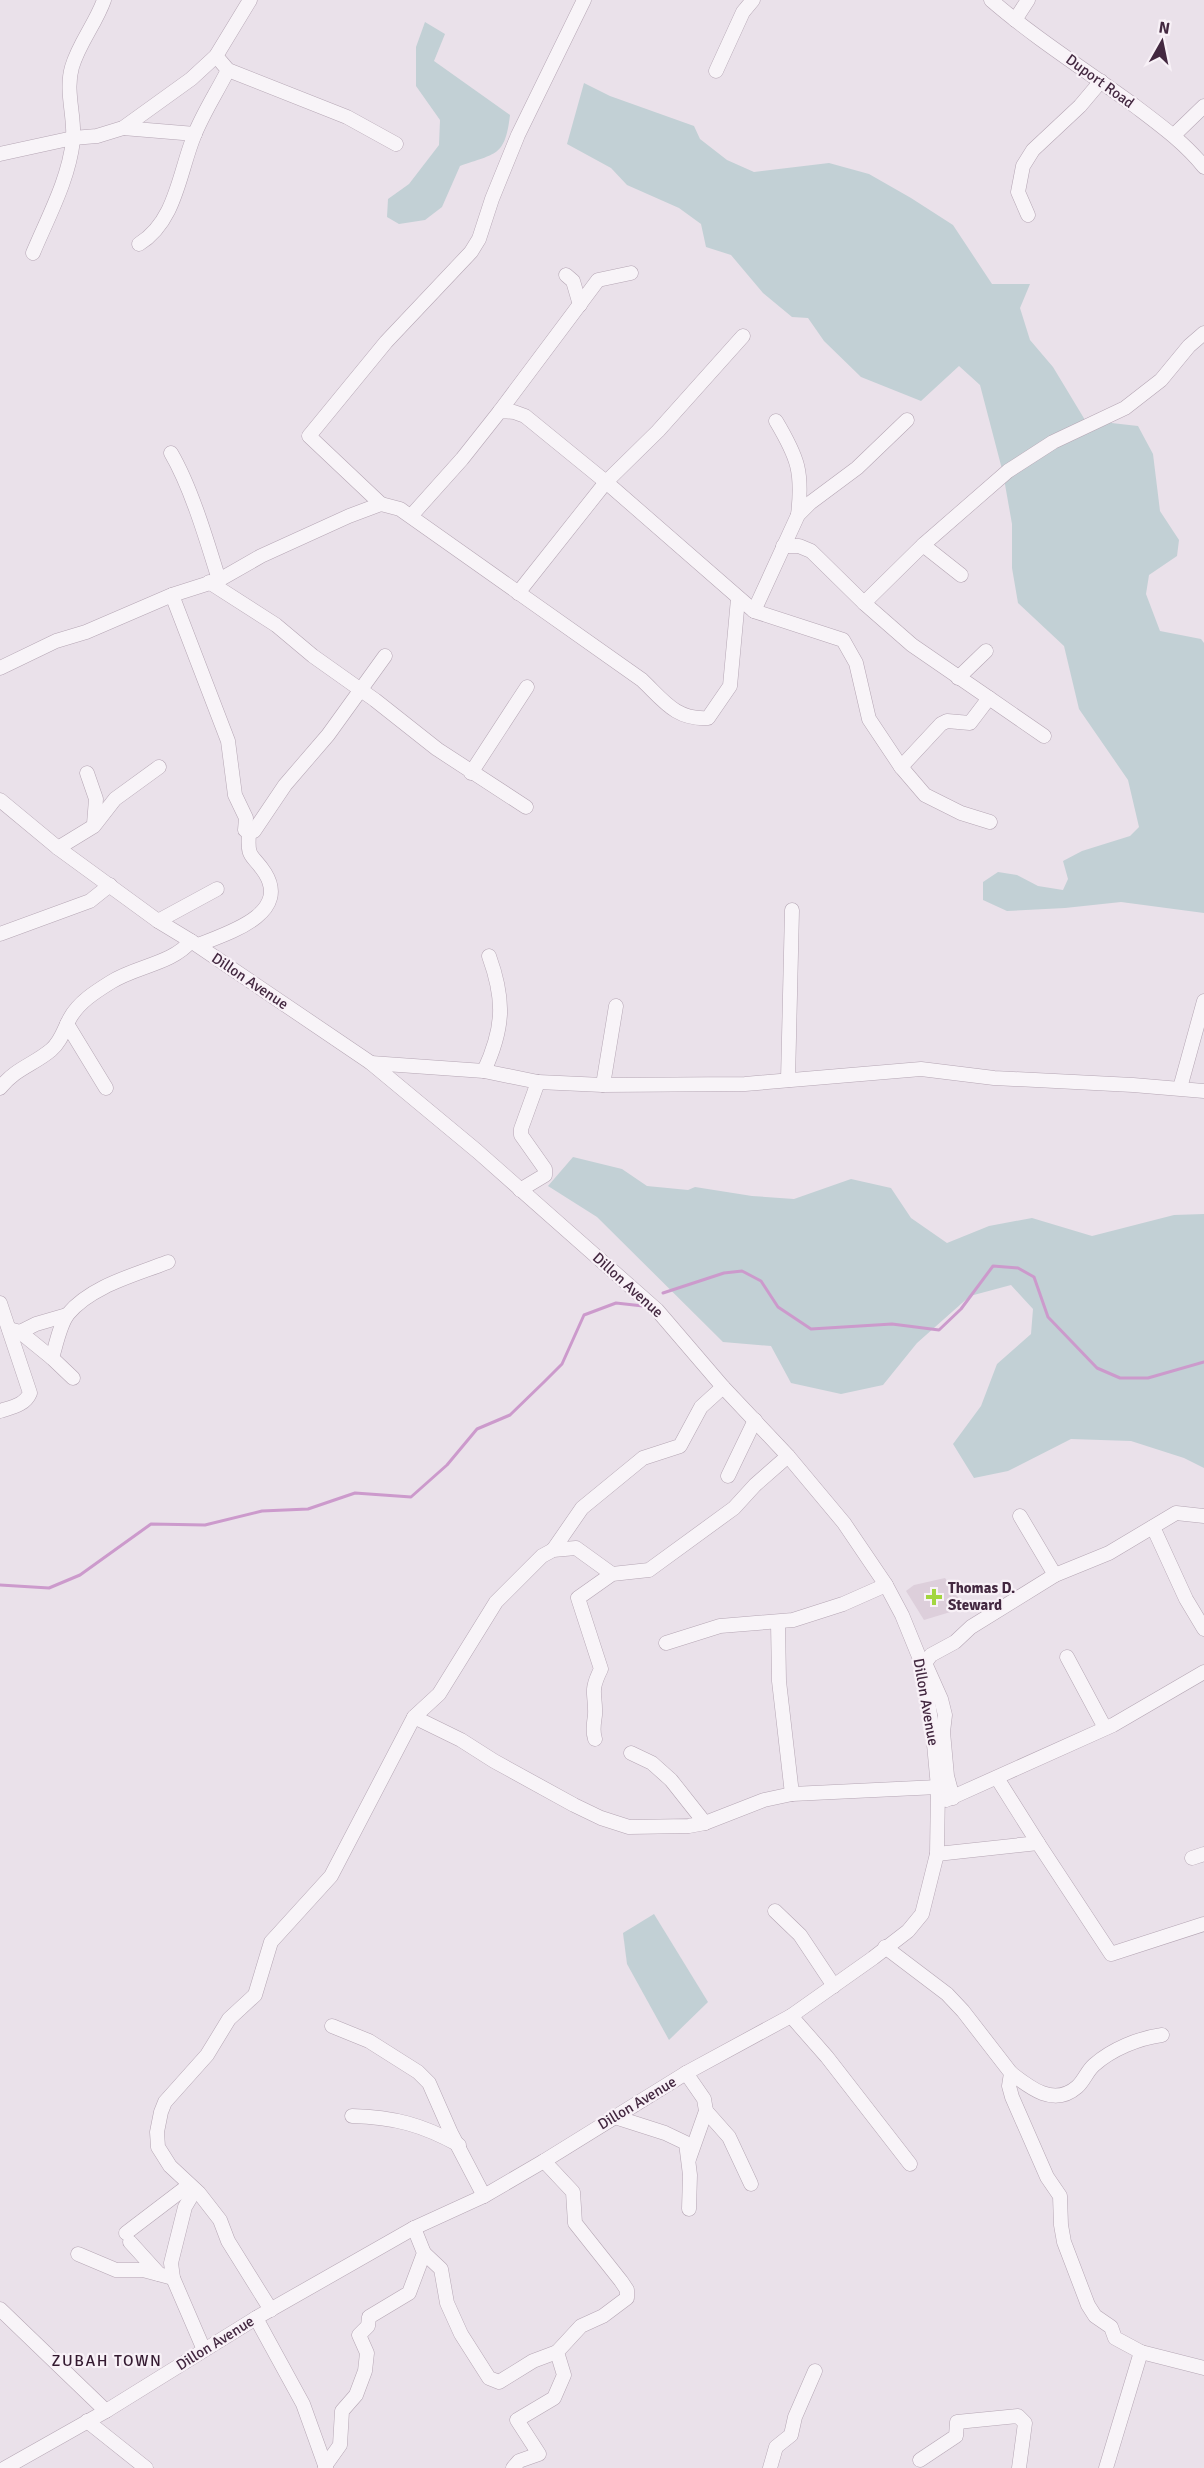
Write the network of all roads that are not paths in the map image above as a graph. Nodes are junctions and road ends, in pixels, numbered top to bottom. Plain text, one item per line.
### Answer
1 (104, 0) edge
2 (250, 0) edge
3 (584, 0) edge
4 (753, 0) edge
5 (991, 0) edge
6 (1028, 0) edge
7 (1015, 21) junction
8 (216, 56) junction
9 (228, 70) junction
10 (716, 71) dead end
11 (1101, 81) junction
12 (1204, 106) edge
13 (123, 129) junction
14 (195, 134) junction
15 (1174, 135) junction
16 (73, 138) junction
17 (396, 144) dead end
18 (0, 154) edge
19 (1204, 167) edge
20 (1029, 215) dead end
21 (140, 244) dead end
22 (33, 253) dead end
23 (631, 273) dead end
24 (566, 275) dead end
25 (580, 305) junction
26 (1204, 333) edge
27 (743, 336) dead end
28 (500, 411) junction
29 (907, 420) dead end
30 (776, 421) dead end
31 (171, 453) dead end
32 (606, 482) junction
33 (381, 504) junction
34 (798, 515) junction
35 (411, 516) junction
36 (923, 545) junction
37 (783, 546) junction
38 (961, 574) dead end
39 (214, 581) junction
40 (518, 592) junction
41 (172, 595) junction
42 (738, 599) junction
43 (864, 603) junction
44 (754, 611) junction
45 (986, 651) dead end
46 (385, 656) dead end
47 (0, 668) edge
48 (958, 678) junction
49 (527, 687) dead end
50 (359, 689) junction
51 (989, 698) junction
52 (1044, 736) dead end
53 (159, 767) dead end
54 (901, 767) junction
55 (87, 773) dead end
56 (471, 773) junction
57 (0, 800) edge
58 (526, 807) dead end
59 (990, 822) dead end
60 (94, 826) junction
61 (249, 833) junction
62 (58, 848) junction
63 (110, 885) junction
64 (217, 889) dead end
65 (792, 910) dead end
66 (159, 921) junction
67 (0, 934) edge
68 (195, 943) junction
69 (489, 956) dead end
70 (1204, 1001) edge
71 (616, 1006) dead end
72 (67, 1024) junction
73 (371, 1063) junction
74 (484, 1071) junction
75 (788, 1080) junction
76 (538, 1082) junction
77 (603, 1085) junction
78 (0, 1088) edge
79 (106, 1088) dead end
80 (1180, 1088) junction
81 (1204, 1091) edge
82 (520, 1190) junction
83 (168, 1262) dead end
84 (0, 1303) edge
85 (67, 1315) junction
86 (9, 1326) edge
87 (52, 1358) junction
88 (73, 1378) dead end
89 (723, 1387) junction
90 (0, 1411) edge
91 (755, 1420) junction
92 (788, 1456) junction
93 (728, 1476) dead end
94 (1020, 1516) dead end
95 (1204, 1516) edge
96 (1153, 1527) junction
97 (553, 1550) junction
98 (612, 1574) junction
99 (1055, 1575) junction
100 (886, 1585) junction
101 (778, 1623) junction
102 (1204, 1629) edge
103 (666, 1644) dead end
104 (1067, 1657) dead end
105 (1204, 1672) edge
106 (414, 1717) junction
107 (1105, 1728) junction
108 (595, 1739) dead end
109 (631, 1753) dead end
110 (997, 1778) junction
111 (938, 1787) junction
112 (792, 1794) junction
113 (953, 1798) junction
114 (938, 1802) junction
115 (705, 1823) junction
116 (1038, 1843) junction
117 (937, 1854) junction
118 (775, 1911) dead end
119 (1204, 1924) edge
120 (885, 1947) junction
121 (834, 1986) junction
122 (790, 2016) junction
123 (332, 2026) dead end
124 (1162, 2035) dead end
125 (686, 2073) junction
126 (1011, 2073) junction
127 (706, 2111) junction
128 (352, 2116) dead end
129 (615, 2117) junction
130 (459, 2145) junction
131 (688, 2160) junction
132 (544, 2162) junction
133 (910, 2164) dead end
134 (752, 2184) dead end
135 (192, 2187) junction
136 (484, 2196) junction
137 (689, 2209) dead end
138 (414, 2228) junction
139 (424, 2253) junction
140 (78, 2254) dead end
141 (166, 2276) junction
142 (0, 2309) edge
143 (271, 2310) junction
144 (256, 2318) junction
145 (204, 2350) junction
146 (556, 2352) junction
147 (1141, 2352) junction
148 (1204, 2368) edge
149 (815, 2371) dead end
150 (106, 2411) junction
151 (87, 2421) junction
152 (920, 2460) dead end
153 (326, 2467) edge
154 (5, 2468) edge
155 (146, 2468) edge
156 (513, 2468) edge
157 (770, 2468) edge
158 (1018, 2468) edge
159 (1106, 2468) edge

1 - 16 street
2 - 8 street
3 - 33 street
4 - 10 street
5 - 7 street, Duport Road
6 - 7 street
7 - 11 street, Duport Road
8 - 9 street
8 - 13 street
9 - 14 street
9 - 17 street
11 - 15 street, Duport Road
11 - 20 street
12 - 15 street
13 - 14 street
13 - 16 street
14 - 21 street
15 - 19 street, Duport Road
16 - 18 street
16 - 22 street
23 - 25 street
24 - 25 street
25 - 28 street
26 - 36 street
27 - 32 street
28 - 32 street
28 - 35 street
29 - 34 street
30 - 34 street
31 - 39 street
32 - 40 street
32 - 42 street
33 - 35 street
33 - 39 street
34 - 37 street
35 - 40 street
36 - 38 street
36 - 43 street
37 - 43 street
37 - 44 street
39 - 41 street
39 - 50 street
40 - 42 street
41 - 47 street
41 - 61 street
42 - 44 street
43 - 48 street
44 - 54 street
45 - 48 street
46 - 50 street
48 - 51 street
49 - 56 street
50 - 56 street
50 - 61 street
51 - 52 street
51 - 54 street
53 - 60 street
54 - 59 street
55 - 60 street
56 - 58 street
57 - 62 street, Dillon Avenue
60 - 62 street
61 - 68 street
62 - 63 street, Dillon Avenue
63 - 66 street, Dillon Avenue
63 - 67 street
64 - 66 street
65 - 75 street
66 - 68 street, Dillon Avenue
68 - 72 street
68 - 73 street, Dillon Avenue
69 - 74 street
70 - 80 street
71 - 77 street
72 - 78 street
72 - 79 street
73 - 74 street
73 - 82 street, Dillon Avenue
74 - 76 street
75 - 77 street
75 - 80 street
76 - 77 street
76 - 82 street
80 - 81 street
82 - 89 street, Dillon Avenue
83 - 85 street
84 - 86 street
85 - 86 street
85 - 87 street
86 - 87 street
86 - 90 street
87 - 88 street
89 - 91 street, Dillon Avenue
89 - 97 street
91 - 92 street, Dillon Avenue
91 - 93 street
92 - 98 street
92 - 100 street, Dillon Avenue
94 - 99 street
95 - 96 street
96 - 99 street
96 - 102 street
97 - 98 street
97 - 106 street
98 - 108 street
99 - 113 street
100 - 101 street
100 - 111 street, Dillon Avenue
101 - 103 street
101 - 112 street
104 - 107 street
105 - 107 street
106 - 115 street
106 - 135 street
107 - 110 street
109 - 115 street
110 - 113 street
110 - 116 street
111 - 112 street
111 - 114 street, Dillon Avenue
112 - 115 street
113 - 114 street
114 - 117 street, Dillon Avenue
116 - 117 street
116 - 119 street
117 - 120 street, Dillon Avenue
118 - 121 street
120 - 121 street, Dillon Avenue
120 - 126 street
121 - 122 street, Dillon Avenue
122 - 125 street, Dillon Avenue
122 - 133 street
123 - 130 street
124 - 126 street
125 - 127 street
125 - 129 street, Dillon Avenue
126 - 147 street
127 - 131 street
127 - 134 street
128 - 130 street
129 - 131 street
129 - 132 street, Dillon Avenue
130 - 136 street
131 - 137 street
132 - 136 street, Dillon Avenue
132 - 146 street
135 - 141 street
135 - 141 street
135 - 143 street
136 - 138 street, Dillon Avenue
138 - 139 street
138 - 143 street, Dillon Avenue
139 - 146 street
139 - 153 street
140 - 141 street
141 - 145 street
142 - 150 street
143 - 144 street, Dillon Avenue
144 - 145 street, Dillon Avenue
144 - 153 street
145 - 150 street, Dillon Avenue
146 - 156 street
147 - 148 street
147 - 159 street
149 - 157 street
150 - 151 street, Dillon Avenue
151 - 154 street, Dillon Avenue
151 - 155 street
152 - 158 street

